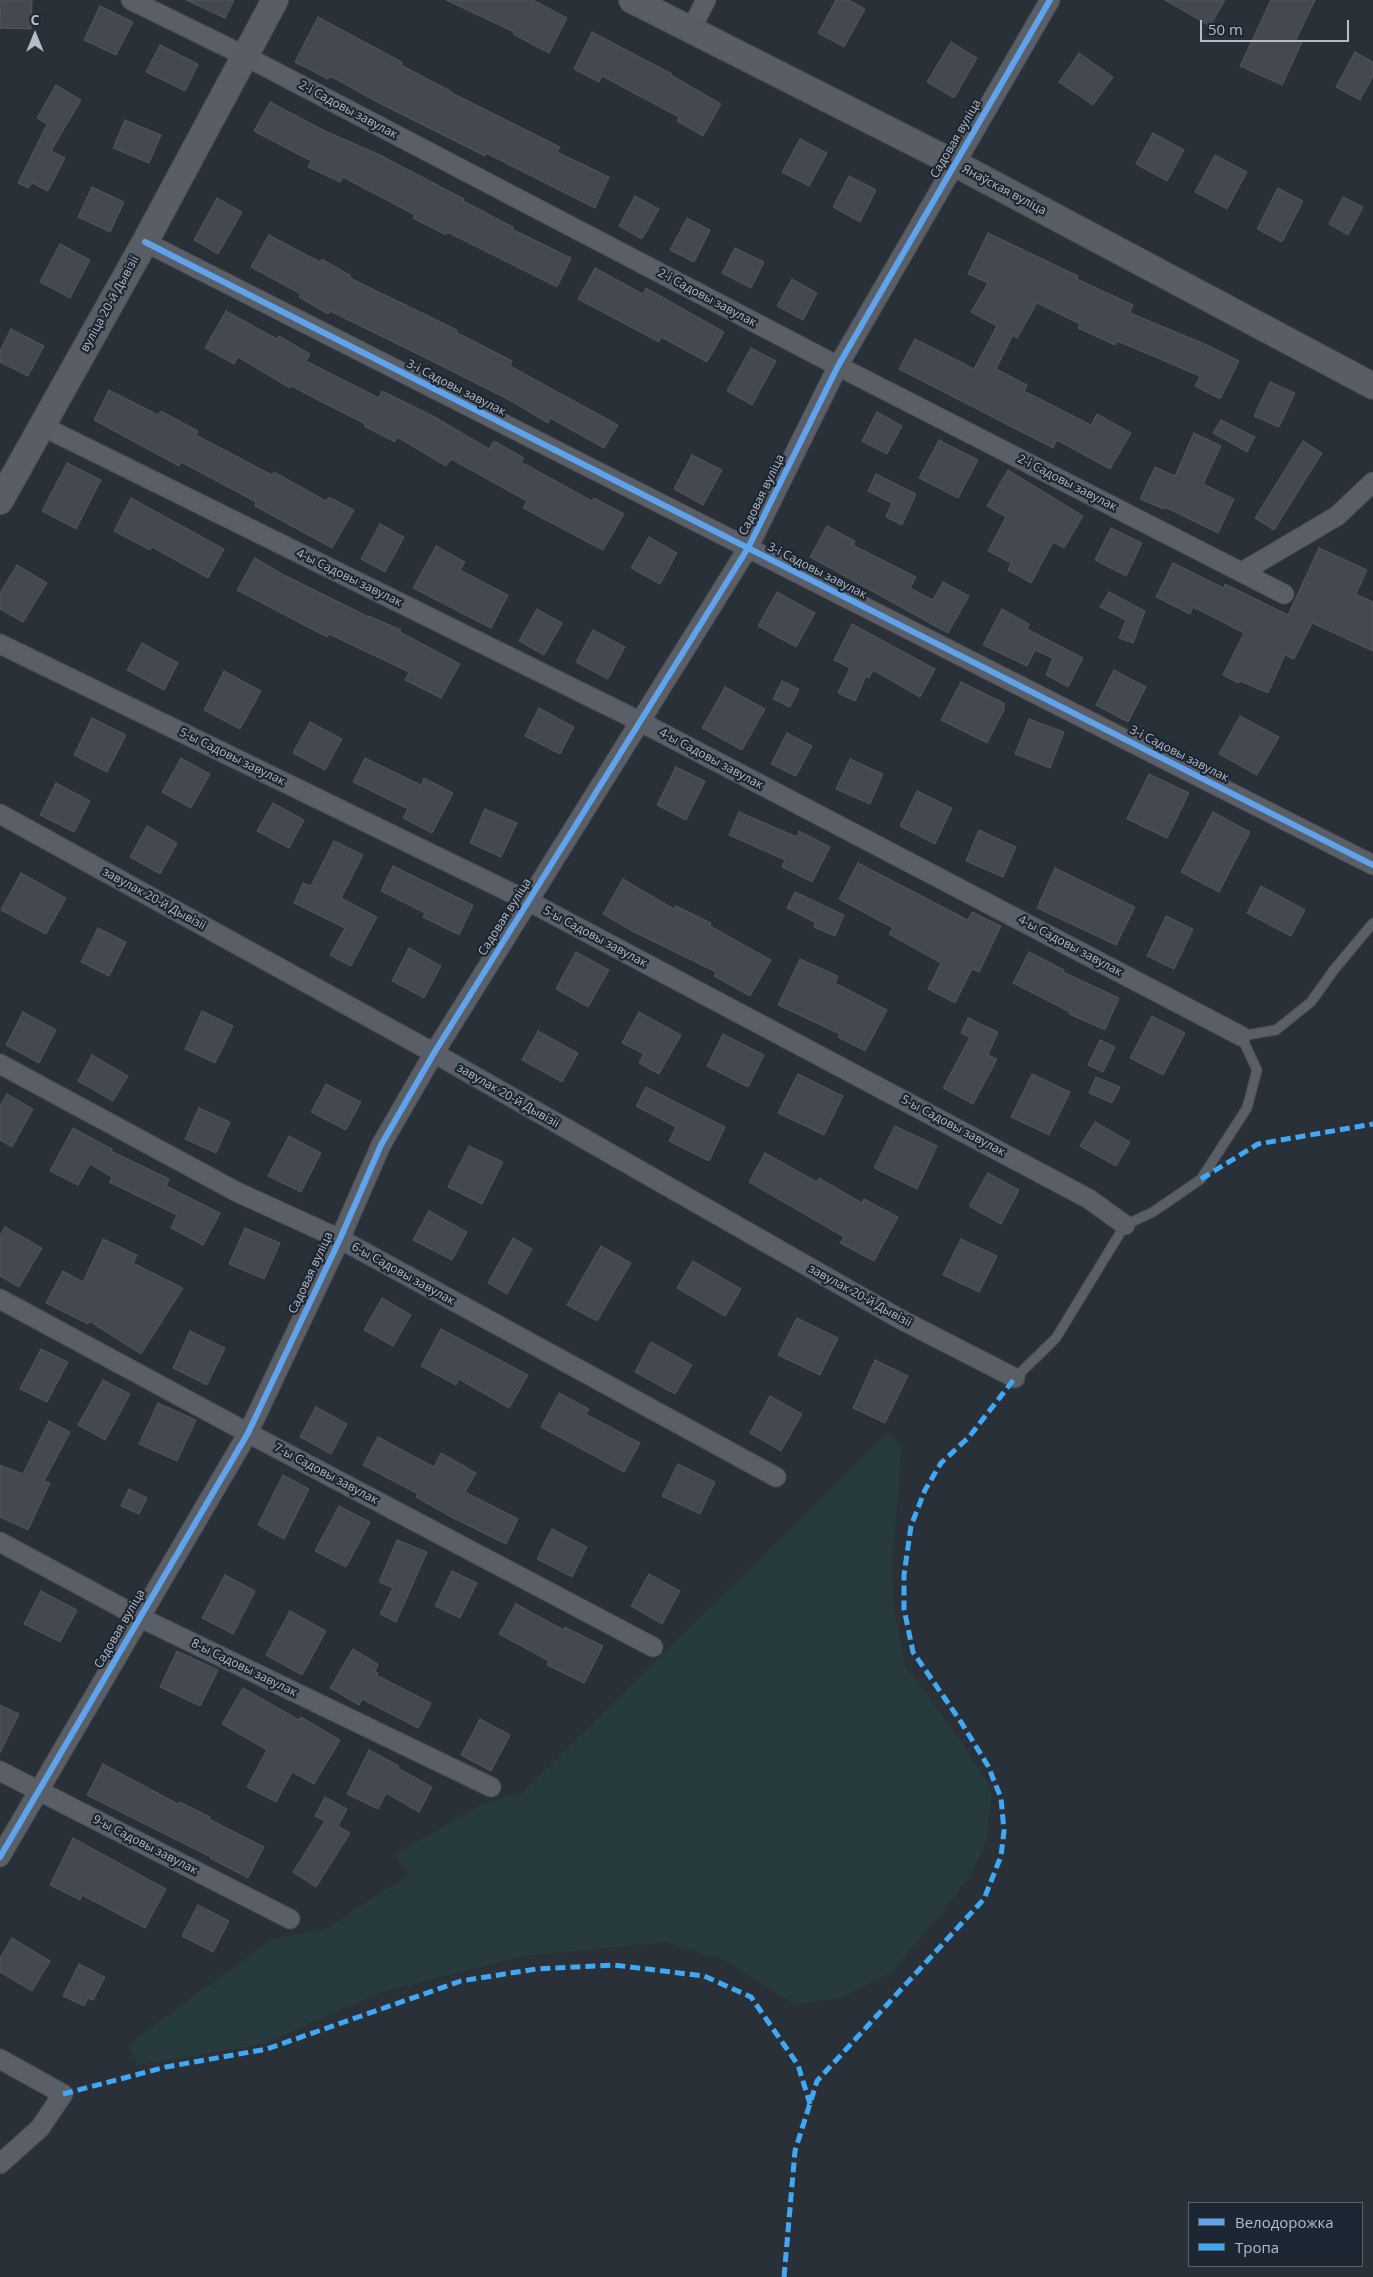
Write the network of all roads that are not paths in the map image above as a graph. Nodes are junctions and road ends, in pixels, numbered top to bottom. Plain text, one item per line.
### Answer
1 (131, 0) edge
2 (275, 0) edge
3 (632, 0) edge
4 (706, 0) edge
5 (1050, 0) edge
6 (690, 31) junction
7 (245, 56) junction
8 (954, 164) junction
9 (145, 242) junction
10 (838, 366) junction
11 (1373, 386) edge
12 (42, 426) junction
13 (1373, 482) edge
14 (0, 501) edge
15 (748, 548) junction
16 (1242, 572) junction
17 (1284, 594) dead end
18 (0, 644) edge
19 (639, 721) junction
20 (0, 814) edge
21 (1373, 865) edge
22 (528, 901) junction
23 (1373, 923) edge
24 (1241, 1036) junction
25 (434, 1053) junction
26 (0, 1064) edge
27 (1125, 1225) junction
28 (340, 1239) junction
29 (0, 1299) edge
30 (1015, 1378) joint
31 (248, 1433) junction
32 (776, 1477) dead end
33 (0, 1542) edge
34 (140, 1617) junction
35 (653, 1647) dead end
36 (0, 1771) edge
37 (490, 1787) dead end
38 (38, 1791) junction
39 (0, 1857) edge
40 (290, 1919) dead end
41 (0, 2059) edge
42 (0, 2164) edge

1 - 7 street, 2-і Садовы завулак
2 - 7 street, вуліца 20-й Дывізіі
3 - 6 street, Янаўская вуліца
4 - 6 street
5 - 8 street, Садовая вуліца
6 - 8 street, Янаўская вуліца
7 - 9 street, вуліца 20-й Дывізіі
7 - 10 street, 2-і Садовы завулак
8 - 10 street, Садовая вуліца
8 - 11 street, Янаўская вуліца
9 - 12 street, вуліца 20-й Дывізіі
9 - 15 street, 3-і Садовы завулак
10 - 15 street, Садовая вуліца
10 - 16 street, 2-і Садовы завулак
12 - 14 street, вуліца 20-й Дывізіі
12 - 19 street, 4-ы Садовы завулак
13 - 16 street
15 - 19 street, Садовая вуліца
15 - 21 street, 3-і Садовы завулак
16 - 17 street, 2-і Садовы завулак
18 - 22 street, 5-ы Садовы завулак
19 - 22 street, Садовая вуліца
19 - 24 street, 4-ы Садовы завулак
20 - 25 street, завулак 20-й Дывізіі
22 - 25 street, Садовая вуліца
22 - 27 street, 5-ы Садовы завулак
23 - 24 lane
24 - 27 lane
25 - 28 street, Садовая вуліца
25 - 30 street, завулак 20-й Дывізіі
26 - 28 street, 6-ы Садовы завулак
27 - 30 lane
28 - 31 street, Садовая вуліца
28 - 32 street, 6-ы Садовы завулак
29 - 31 street, 7-ы Садовы завулак
31 - 34 street, Садовая вуліца
31 - 35 street, 7-ы Садовы завулак
33 - 34 street, 8-ы Садовы завулак
34 - 37 street, 8-ы Садовы завулак
34 - 38 street, Садовая вуліца
36 - 38 street, 9-ы Садовы завулак
38 - 39 street, Садовая вуліца
38 - 40 street, 9-ы Садовы завулак
41 - 42 street

